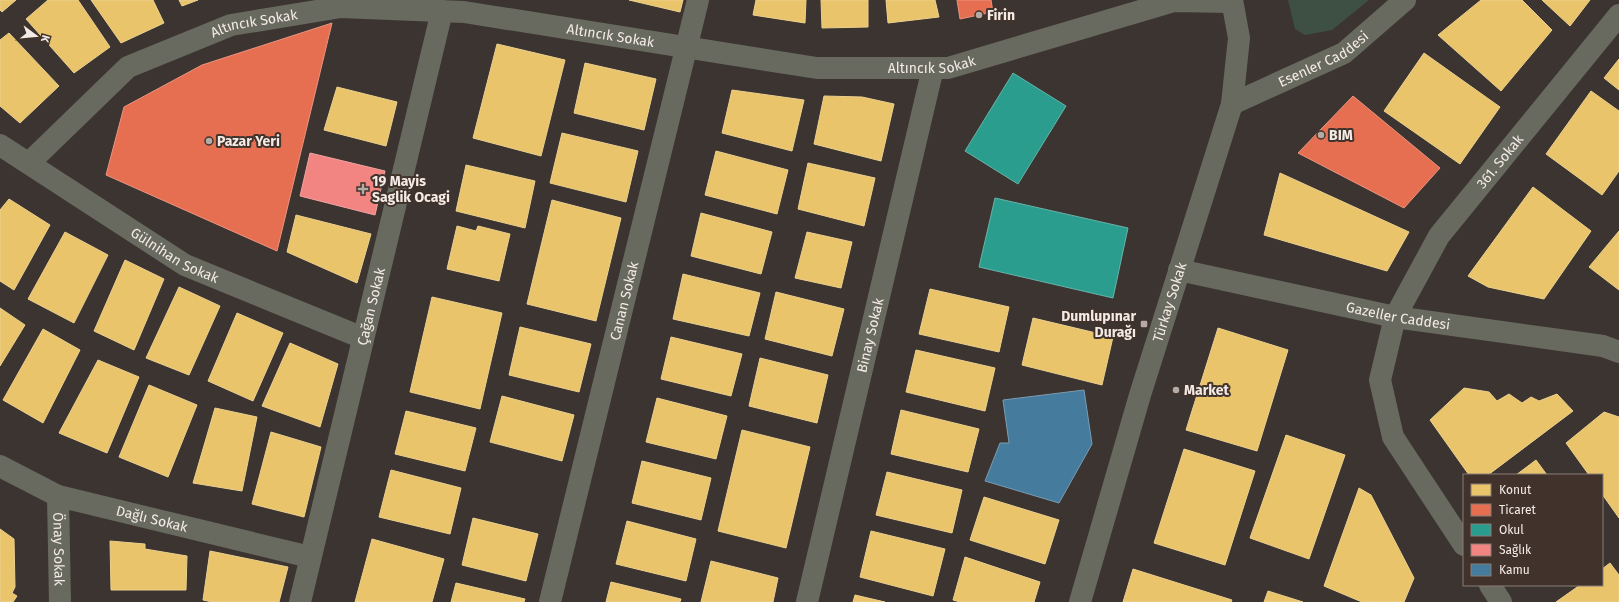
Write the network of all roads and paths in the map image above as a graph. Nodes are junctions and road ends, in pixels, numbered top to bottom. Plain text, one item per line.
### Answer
1 (698, 0) edge
2 (1405, 0) edge
3 (1231, 1) edge
4 (442, 11) junction
5 (1619, 15) edge
6 (687, 46) junction
7 (933, 68) junction
8 (1232, 104) junction
9 (0, 145) edge
10 (29, 163) junction
11 (1179, 270) junction
12 (1395, 317) junction
13 (363, 338) junction
14 (1619, 352) edge
15 (0, 466) edge
16 (58, 496) junction
17 (1463, 543) edge
18 (310, 557) junction
19 (1491, 586) edge
20 (60, 602) edge
21 (300, 602) edge
22 (550, 602) edge
23 (807, 602) edge
24 (1080, 602) edge
25 (1501, 602) edge

1 - 6 street, Canan Sokak
2 - 8 street, Esenler Caddesi
3 - 7 street, Altıncık Sokak
3 - 8 street, Türkay Sokak
4 - 6 street, Altıncık Sokak
4 - 10 street, Altıncık Sokak
4 - 13 street, Çağan Sokak
5 - 12 street, 361. Sokak
6 - 7 street, Altıncık Sokak
6 - 22 street, Canan Sokak
7 - 23 street, Binay Sokak
8 - 11 street, Türkay Sokak
9 - 10 street, Gülnihan Sokak
10 - 13 street, Gülnihan Sokak
11 - 12 street, Gazeller Caddesi
11 - 24 street, Türkay Sokak
12 - 14 street, Gazeller Caddesi
12 - 17 street, 361. Sokak
13 - 18 street, Çağan Sokak
15 - 16 street, Dağlı Sokak
16 - 18 street, Dağlı Sokak
16 - 20 street, Önay Sokak
18 - 21 street, Çağan Sokak
19 - 25 street

